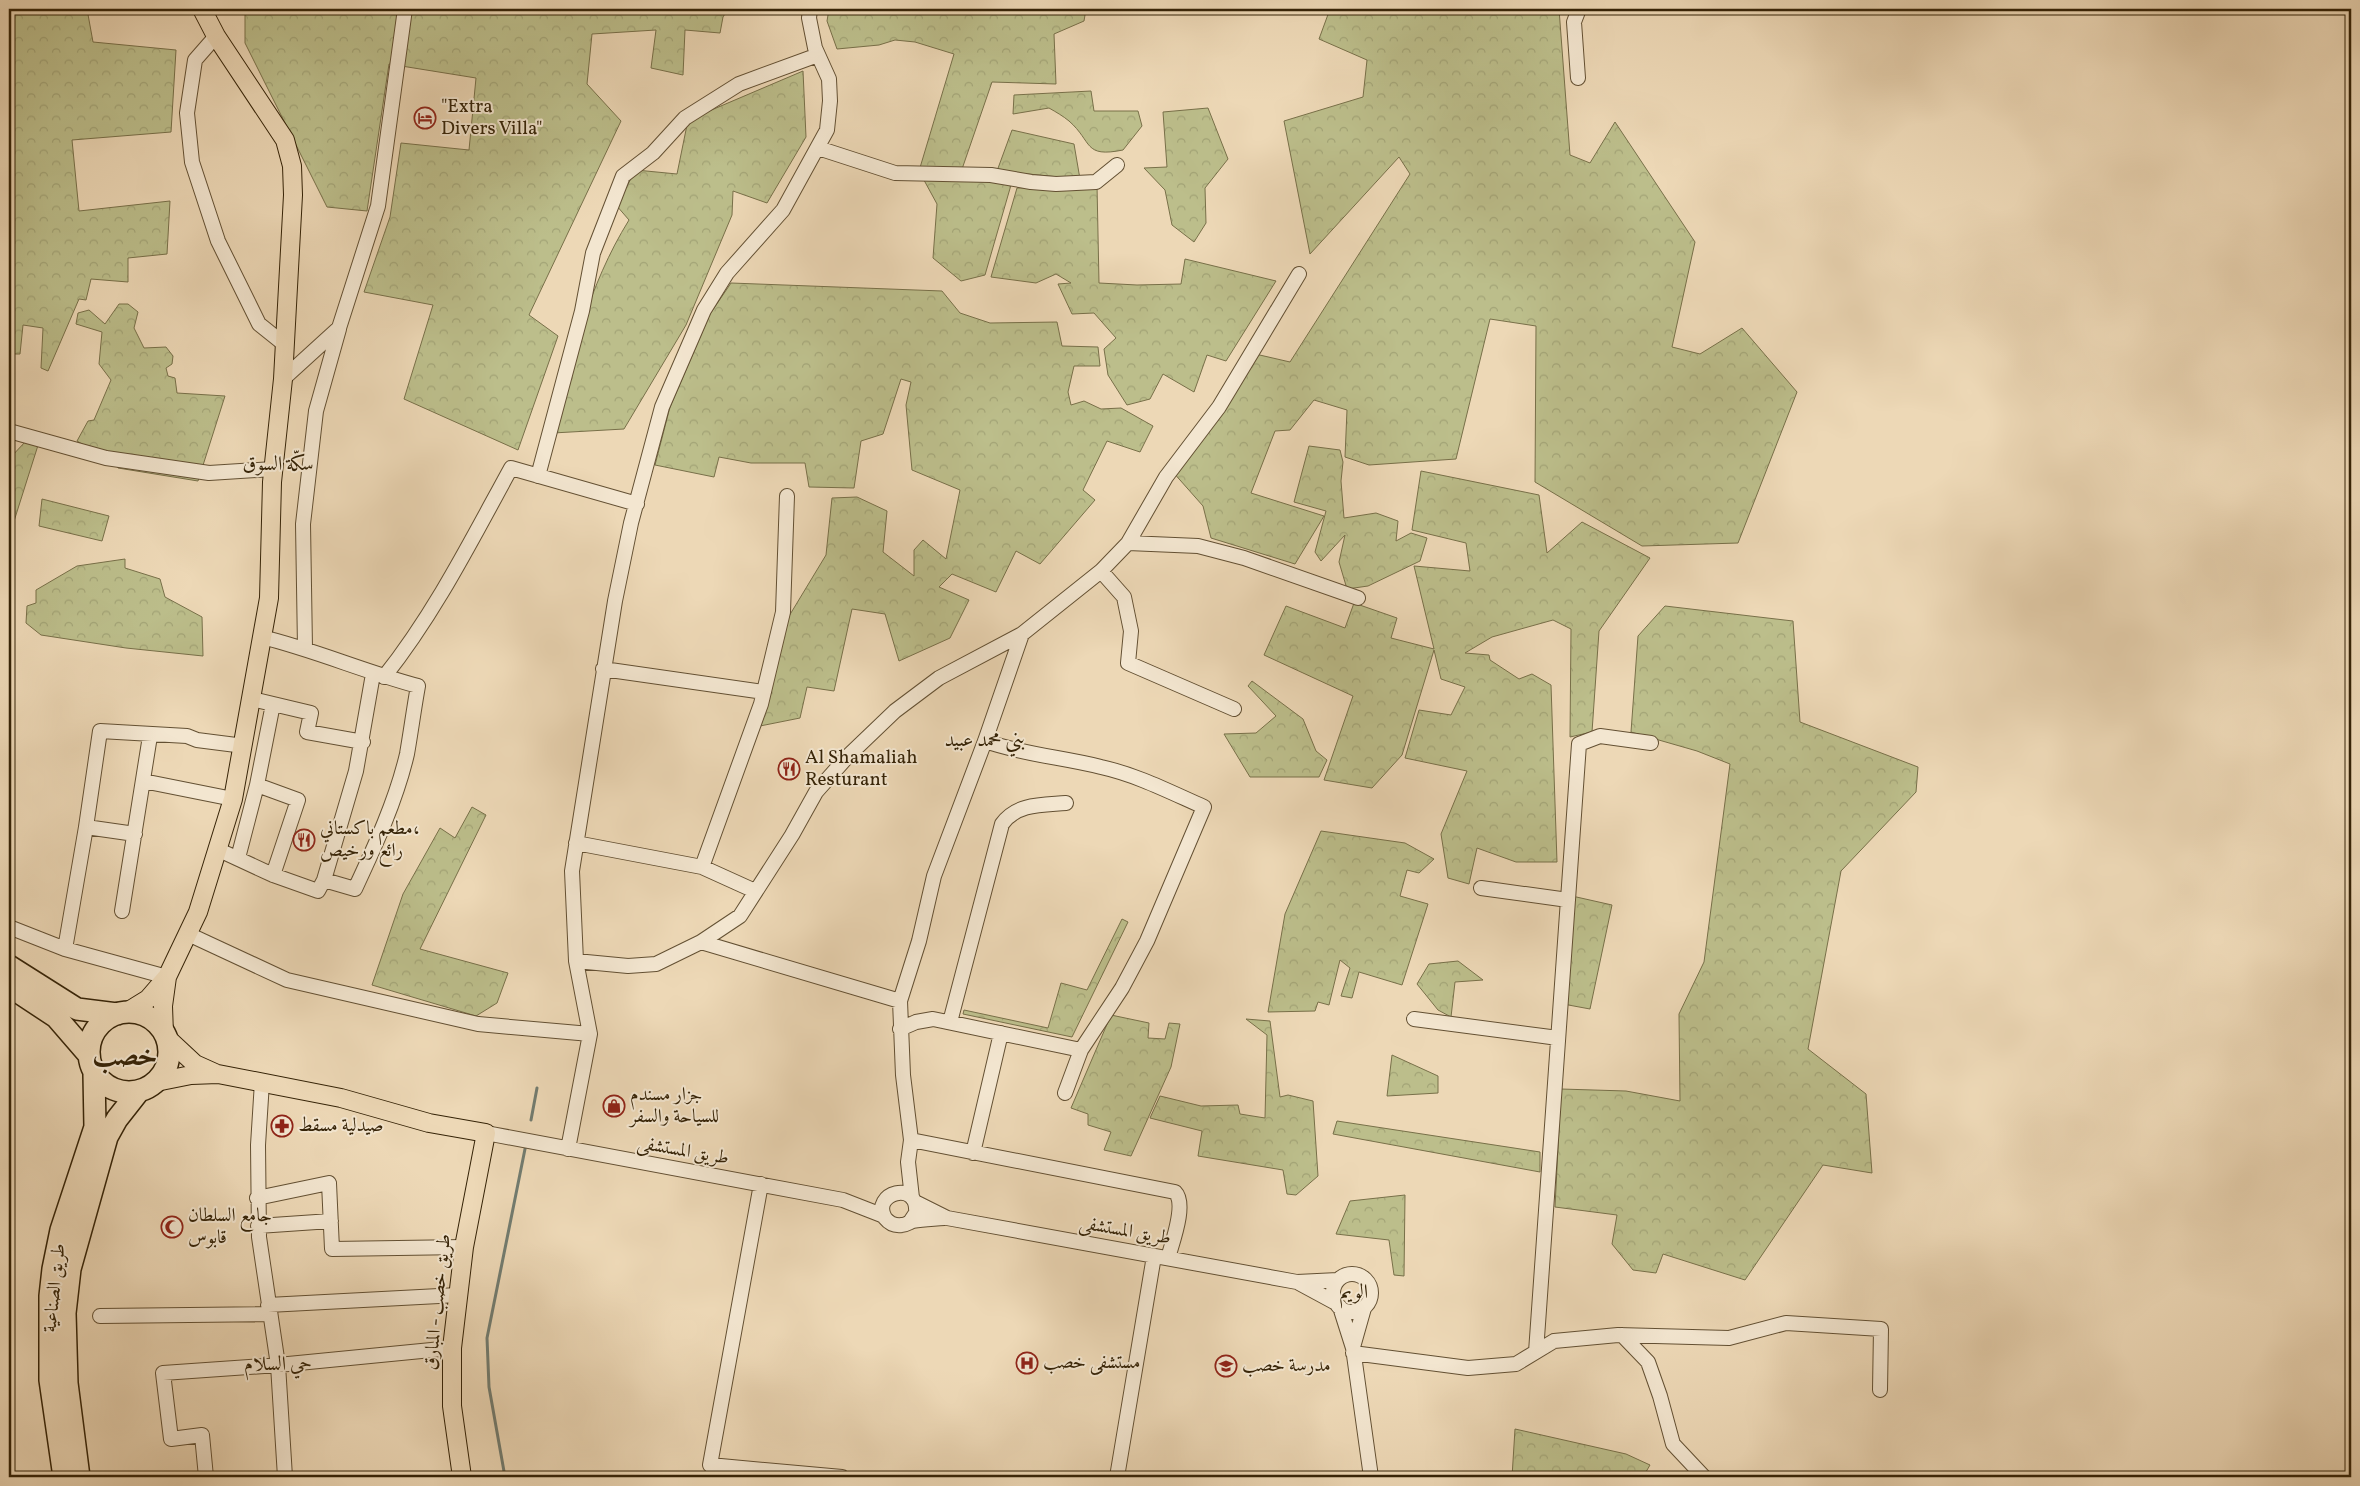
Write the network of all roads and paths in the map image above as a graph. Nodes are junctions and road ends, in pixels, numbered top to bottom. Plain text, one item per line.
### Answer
1 (202, 9) edge
2 (405, 9) edge
3 (810, 9) edge
4 (1579, 9) edge
5 (216, 36) junction
6 (818, 55) junction
7 (1578, 78) dead end
8 (818, 148) junction
9 (1117, 165) dead end
10 (1299, 274) dead end
11 (339, 328) junction
12 (284, 344) junction
13 (283, 379) junction
14 (9, 431) edge
15 (273, 470) junction
16 (538, 476) junction
17 (787, 496) dead end
18 (637, 504) junction
19 (1128, 543) junction
20 (1101, 571) junction
21 (1358, 598) dead end
22 (1022, 634) junction
23 (262, 637) junction
24 (305, 648) junction
25 (603, 669) junction
26 (379, 675) junction
27 (764, 692) junction
28 (252, 699) junction
29 (273, 704) junction
30 (1234, 709) dead end
31 (150, 736) junction
32 (985, 741) junction
33 (363, 742) junction
34 (1651, 743) dead end
35 (244, 746) junction
36 (143, 781) junction
37 (257, 785) junction
38 (233, 799) junction
39 (1066, 803) dead end
40 (86, 827) junction
41 (135, 834) junction
42 (576, 844) junction
43 (219, 850) junction
44 (238, 858) junction
45 (702, 867) junction
46 (273, 874) junction
47 (324, 880) junction
48 (1481, 888) dead end
49 (755, 891) junction
50 (1568, 900) junction
51 (122, 911) dead end
52 (9, 927) edge
53 (188, 934) junction
54 (701, 942) junction
55 (64, 949) junction
56 (576, 961) junction
57 (9, 966) edge
58 (167, 977) junction
59 (9, 986) edge
60 (900, 1001) junction
61 (122, 1013) junction
62 (1414, 1019) dead end
63 (950, 1022) junction
64 (900, 1029) junction
65 (1000, 1033) junction
66 (590, 1034) junction
67 (165, 1036) junction
68 (1558, 1038) junction
69 (1081, 1050) junction
70 (91, 1064) junction
71 (218, 1074) junction
72 (262, 1082) junction
73 (148, 1087) junction
74 (1065, 1092) dead end
75 (486, 1133) junction
76 (911, 1140) junction
77 (568, 1148) junction
78 (973, 1153) junction
79 (908, 1162) junction
80 (761, 1184) junction
81 (890, 1195) junction
82 (257, 1198) junction
83 (843, 1200) junction
84 (914, 1200) junction
85 (884, 1216) junction
86 (947, 1218) junction
87 (331, 1221) junction
88 (910, 1222) junction
89 (258, 1226) junction
90 (464, 1247) junction
91 (1161, 1257) junction
92 (1338, 1280) junction
93 (1296, 1282) junction
94 (458, 1294) junction
95 (1338, 1305) junction
96 (1364, 1308) junction
97 (269, 1310) junction
98 (100, 1316) dead end
99 (1622, 1335) junction
100 (452, 1348) junction
101 (1353, 1350) junction
102 (1536, 1352) junction
103 (278, 1365) junction
104 (1880, 1390) dead end
105 (709, 1471) edge
106 (64, 1477) edge
107 (80, 1477) edge
108 (206, 1477) edge
109 (285, 1477) edge
110 (462, 1477) edge
111 (842, 1477) edge
112 (1116, 1477) edge
113 (1371, 1477) edge
114 (1704, 1477) edge

1 - 5 main road
2 - 11 street
3 - 6 street
4 - 7 street
5 - 12 main road
5 - 12 street
6 - 8 street
6 - 16 street
8 - 9 street
8 - 18 street
10 - 19 street
11 - 13 street
11 - 24 street
12 - 13 main road
13 - 15 main road
14 - 15 street
15 - 23 main road
16 - 18 street
16 - 26 street
17 - 27 street
18 - 25 street
19 - 20 street
19 - 21 street
20 - 22 street
20 - 30 street
22 - 32 street
22 - 49 street
23 - 24 street
23 - 28 main road
24 - 26 street
25 - 27 street
25 - 42 street
26 - 33 street
26 - 47 street
27 - 45 street
28 - 29 street
28 - 35 main road
29 - 33 street
29 - 37 street
31 - 35 street
31 - 36 street
31 - 40 street
32 - 60 street
32 - 69 street
33 - 47 street
34 - 50 street
35 - 38 main road
36 - 38 street
36 - 41 street
37 - 44 street
37 - 46 street
38 - 43 main road
39 - 63 street
40 - 41 street
40 - 55 street
41 - 51 street
42 - 45 street
42 - 56 street
43 - 44 street
43 - 53 main road
44 - 46 street
45 - 49 street
46 - 47 street
48 - 50 street
49 - 54 street
50 - 68 street
52 - 55 street
53 - 58 main road
53 - 66 street
54 - 56 street
54 - 60 street
55 - 58 street
56 - 66 street
57 - 61 highway
58 - 61 main road
58 - 67 main road
59 - 70 highway
60 - 64 street
61 - 67 highway
61 - 70 highway
62 - 68 street
63 - 64 street
63 - 65 street
64 - 76 street
65 - 69 street
65 - 78 street
66 - 77 street
67 - 71 main road
67 - 73 highway
68 - 102 street
69 - 74 street
70 - 73 highway
70 - 106 highway, طريق الصناعية
71 - 72 main road
71 - 73 main road
72 - 75 main road
72 - 82 street
73 - 107 highway, طريق الصناعية
75 - 77 street, طريق المستشفى
75 - 90 main road, طريق خصب - المبارق
76 - 78 street
76 - 79 street
77 - 80 street, طريق المستشفى
78 - 91 street
79 - 81 street
79 - 84 street
80 - 83 street, طريق المستشفى
80 - 105 street
81 - 83 street, طريق المستشفى
81 - 84 street
81 - 85 street
82 - 87 street
82 - 89 street
83 - 85 street, طريق المستشفى
84 - 86 street, طريق المستشفى
84 - 88 street
85 - 88 street
86 - 88 street, طريق المستشفى
86 - 91 street, طريق المستشفى
87 - 89 street
87 - 90 street
89 - 97 street
90 - 94 main road, طريق خصب - المبارق
91 - 93 street, طريق المستشفى
91 - 112 street
92 - 93 street, طريق المستشفى
92 - 95 street
92 - 96 street
93 - 95 street, طريق المستشفى
94 - 97 street
94 - 100 main road, طريق خصب - المبارق
95 - 96 street
95 - 101 street
96 - 101 street
97 - 98 street
97 - 103 street
99 - 102 street
99 - 104 street
99 - 114 street
100 - 103 street
100 - 110 main road, طريق خصب - المبارق
101 - 102 street
101 - 113 street
103 - 108 street
103 - 109 street
105 - 111 street

